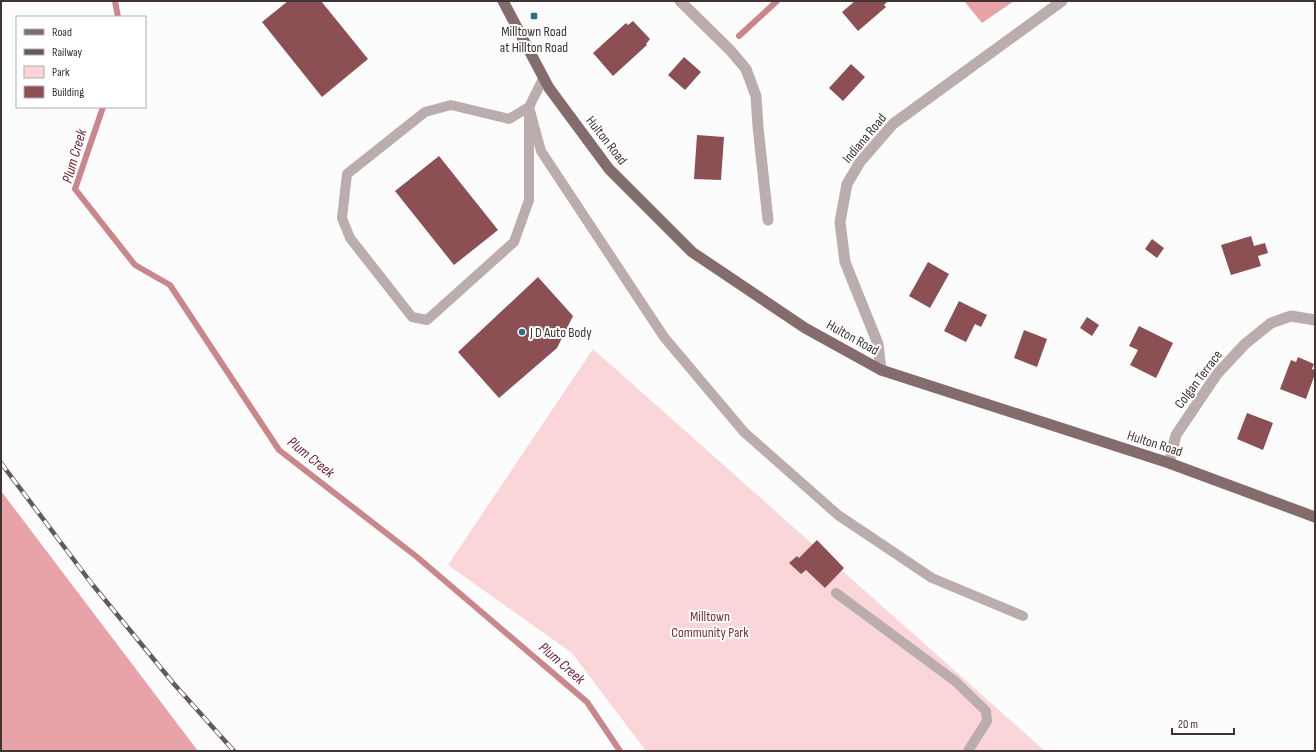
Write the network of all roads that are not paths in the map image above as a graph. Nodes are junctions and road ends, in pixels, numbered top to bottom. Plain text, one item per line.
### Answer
1 (503, 1) edge
2 (680, 1) edge
3 (1062, 1) edge
4 (544, 79) junction
5 (529, 107) junction
6 (768, 220) dead end
7 (1315, 320) edge
8 (881, 370) junction
9 (1169, 463) junction
10 (1315, 517) edge
11 (836, 593) dead end
12 (1023, 616) dead end
13 (968, 751) edge

1 - 4 main road, Hulton Road
2 - 6 street
3 - 8 street, Indiana Road
4 - 5 lane
4 - 8 main road, Hulton Road
5 - 5 lane
5 - 12 lane
7 - 9 street, Colgan Terrace
8 - 9 main road, Hulton Road
9 - 10 main road, Hulton Road
11 - 13 lane

